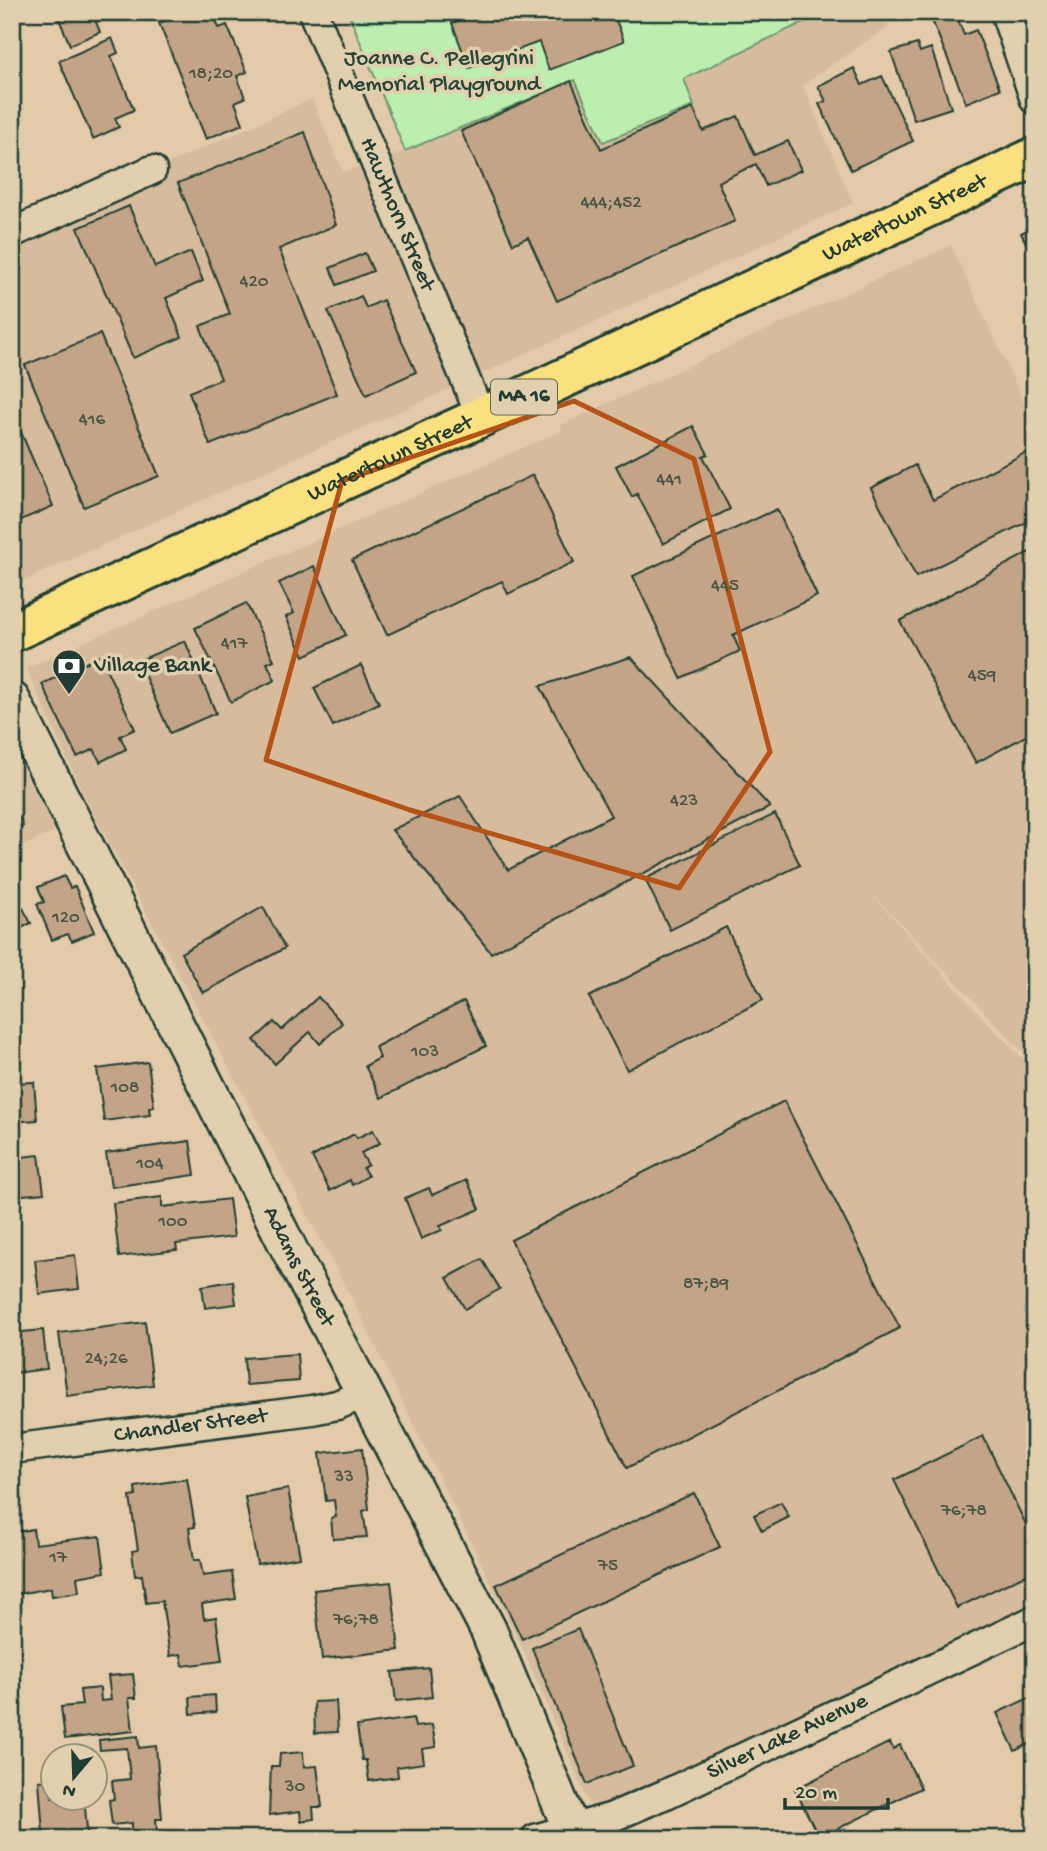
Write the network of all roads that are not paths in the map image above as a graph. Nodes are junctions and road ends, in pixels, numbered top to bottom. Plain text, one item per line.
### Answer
1 (313, 12) edge
2 (1005, 12) edge
3 (1035, 100) edge
4 (1035, 157) edge
5 (152, 170) dead end
6 (12, 233) edge
7 (481, 417) junction
8 (12, 632) edge
9 (12, 700) edge
10 (366, 1393) junction
11 (12, 1449) edge
12 (1035, 1620) edge
13 (573, 1834) edge
14 (535, 1839) edge

1 - 7 street, Hawthorn Street
2 - 3 street
4 - 7 main road, Watertown Street / MA 16
5 - 6 street
7 - 8 main road, Watertown Street / MA 16
9 - 10 street, Adams Street
10 - 11 street, Chandler Street
10 - 13 street, Adams Street
12 - 13 street, Silver Lake Avenue
13 - 14 street, Silver Lake Avenue

